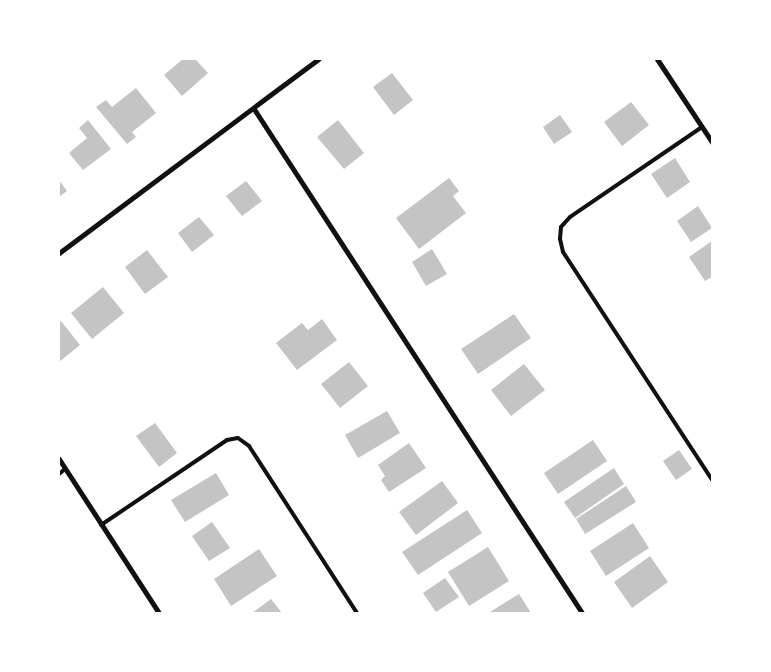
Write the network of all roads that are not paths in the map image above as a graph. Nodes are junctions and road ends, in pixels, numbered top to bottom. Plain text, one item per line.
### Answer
1 (318, 59) edge
2 (657, 59) edge
3 (254, 109) junction
4 (702, 127) junction
5 (712, 142) edge
6 (59, 253) edge
7 (59, 460) edge
8 (65, 469) junction
9 (59, 474) edge
10 (712, 480) edge
11 (101, 525) junction
12 (159, 613) edge
13 (357, 613) edge
14 (582, 613) edge

1 - 3 street
2 - 4 street
3 - 6 street
3 - 14 street
4 - 5 street
4 - 10 lane
7 - 8 street
8 - 9 lane
8 - 11 street
11 - 12 street
11 - 13 lane

